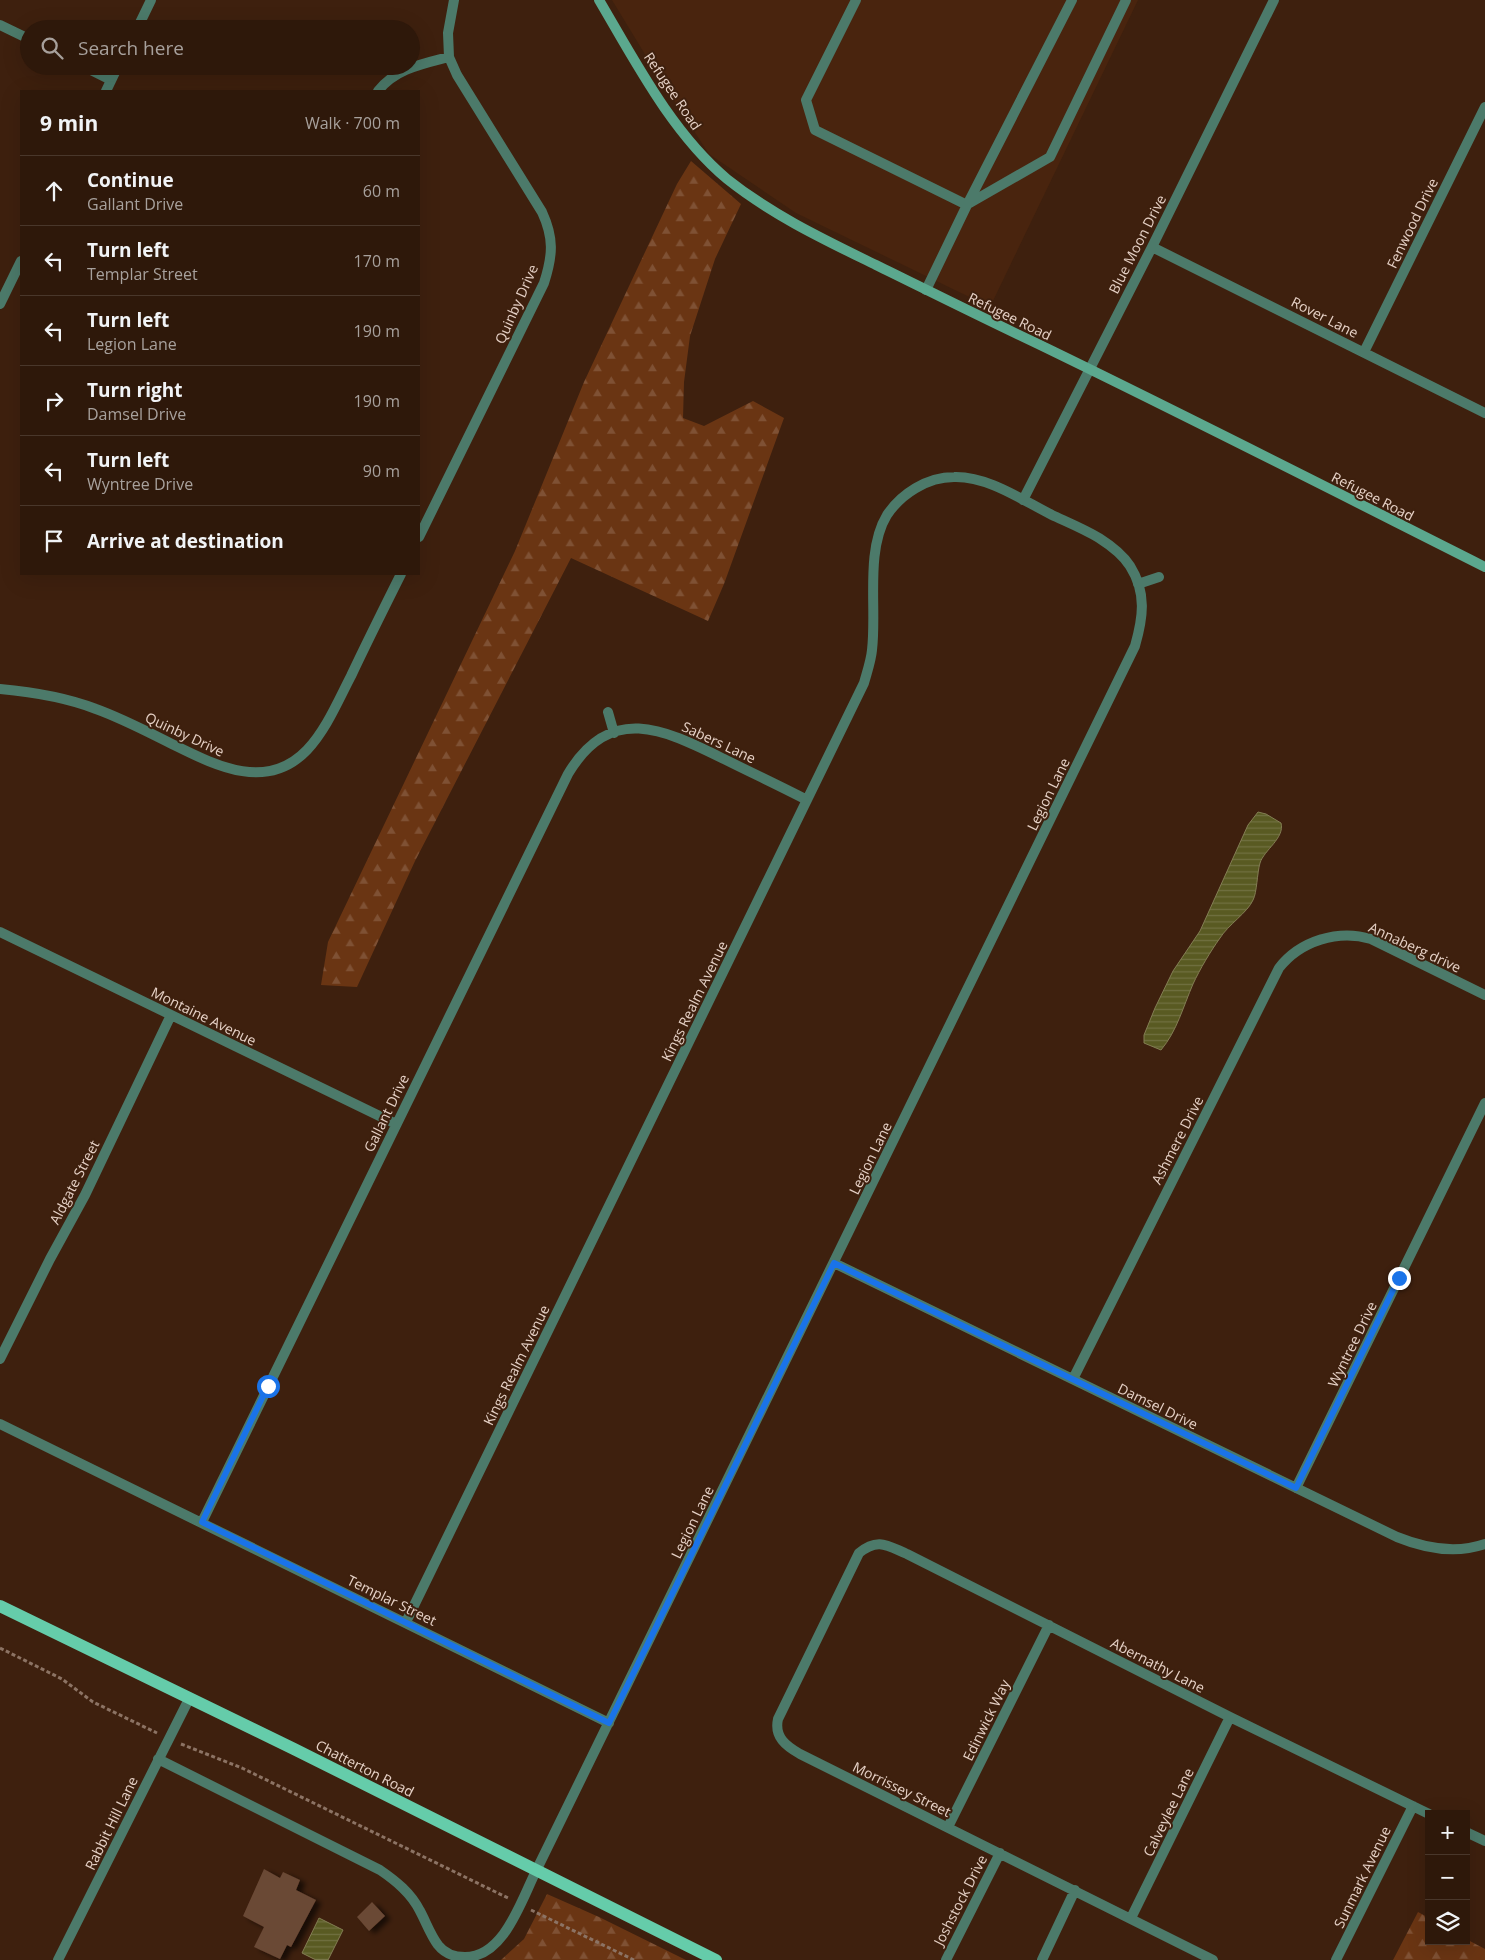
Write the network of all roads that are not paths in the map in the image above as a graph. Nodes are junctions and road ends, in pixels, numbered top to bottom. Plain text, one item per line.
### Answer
1 (151, 0) edge
2 (454, 0) edge
3 (599, 0) edge
4 (856, 0) edge
5 (1072, 0) edge
6 (1126, 0) edge
7 (1274, 0) edge
8 (141, 20) edge
9 (0, 25) edge
10 (20, 35) edge
11 (448, 57) junction
12 (420, 65) edge
13 (101, 75) edge
14 (114, 75) edge
15 (395, 75) edge
16 (111, 80) junction
17 (106, 90) edge
18 (379, 90) edge
19 (1485, 107) edge
20 (967, 205) junction
21 (1152, 246) junction
22 (20, 263) edge
23 (3, 290) edge
24 (926, 290) junction
25 (0, 304) edge
26 (1364, 352) junction
27 (1089, 369) junction
28 (1485, 413) edge
29 (1023, 500) junction
30 (420, 535) edge
31 (1485, 567) edge
32 (400, 575) edge
33 (1159, 577) dead end
34 (1138, 584) junction
35 (0, 689) edge
36 (608, 712) dead end
37 (614, 733) junction
38 (807, 800) junction
39 (0, 932) edge
40 (1330, 938) joint
41 (1485, 995) edge
42 (170, 1015) junction
43 (1485, 1104) edge
44 (396, 1124) junction
45 (834, 1263) junction
46 (0, 1359) edge
47 (1073, 1380) junction
48 (0, 1424) edge
49 (1296, 1488) junction
50 (202, 1522) junction
51 (874, 1544) joint
52 (1481, 1546) edge
53 (0, 1606) edge
54 (406, 1622) junction
55 (1048, 1626) junction
56 (189, 1699) junction
57 (1230, 1717) junction
58 (609, 1723) junction
59 (158, 1759) junction
60 (1413, 1806) junction
61 (1425, 1812) edge
62 (948, 1827) junction
63 (1470, 1834) edge
64 (1485, 1841) edge
65 (1000, 1853) junction
66 (536, 1871) junction
67 (1075, 1890) junction
68 (1131, 1918) junction
69 (58, 1960) edge
70 (716, 1960) edge
71 (946, 1960) edge
72 (1042, 1960) edge
73 (1213, 1960) edge
74 (1336, 1960) edge

1 - 8 street
2 - 11 street, Quinby Drive
3 - 24 street, Refugee Road
4 - 20 street
5 - 20 street
6 - 20 street
7 - 21 street, Blue Moon Drive
9 - 10 street
11 - 12 street
11 - 30 street, Quinby Drive
13 - 16 street
14 - 16 street
15 - 18 street
16 - 17 street
19 - 26 street, Fenwood Drive
20 - 24 street
21 - 26 street, Rover Lane
21 - 27 street, Blue Moon Drive
22 - 23 street
23 - 25 street
24 - 27 street, Refugee Road
26 - 28 street, Rover Lane
27 - 29 street, Blue Moon Drive
27 - 31 street, Refugee Road
29 - 34 street, Legion Lane
29 - 38 street, Kings Realm Avenue
32 - 35 street, Quinby Drive
33 - 34 street
34 - 45 street, Legion Lane
36 - 37 street
37 - 38 street, Sabers Lane
37 - 44 street, Gallant Drive
38 - 54 street, Kings Realm Avenue
39 - 42 street, Montaine Avenue
40 - 41 street, Annaberg drive
40 - 47 street, Ashmere Drive
42 - 44 street, Montaine Avenue
42 - 46 street, Aldgate Street
43 - 49 street, Wyntree Drive
44 - 50 street, Gallant Drive
45 - 47 street, Damsel Drive
45 - 58 street, Legion Lane
47 - 49 street, Damsel Drive
48 - 50 street, Templar Street
49 - 52 street, Damsel Drive
50 - 54 street, Templar Street
51 - 55 street, Abernathy Lane
51 - 62 street, Morrissey Street
53 - 56 main road, Chatterton Road
54 - 58 street, Templar Street
55 - 57 street, Abernathy Lane
55 - 62 street, Edinwick Way
56 - 59 street, Rabbit Hill Lane
56 - 66 main road, Chatterton Road
57 - 60 street, Abernathy Lane
57 - 68 street, Calveylee Lane
58 - 66 street, Legion Lane
59 - 66 street, Legion Lane
59 - 69 street, Rabbit Hill Lane
60 - 61 street, Abernathy Lane
60 - 74 street, Sunmark Avenue
62 - 65 street, Morrissey Street
63 - 64 street
65 - 67 street, Morrissey Street
65 - 71 street, Joshstock Drive
66 - 70 main road, Chatterton Road
67 - 68 street, Morrissey Street
67 - 72 street
68 - 73 street, Morrissey Street

